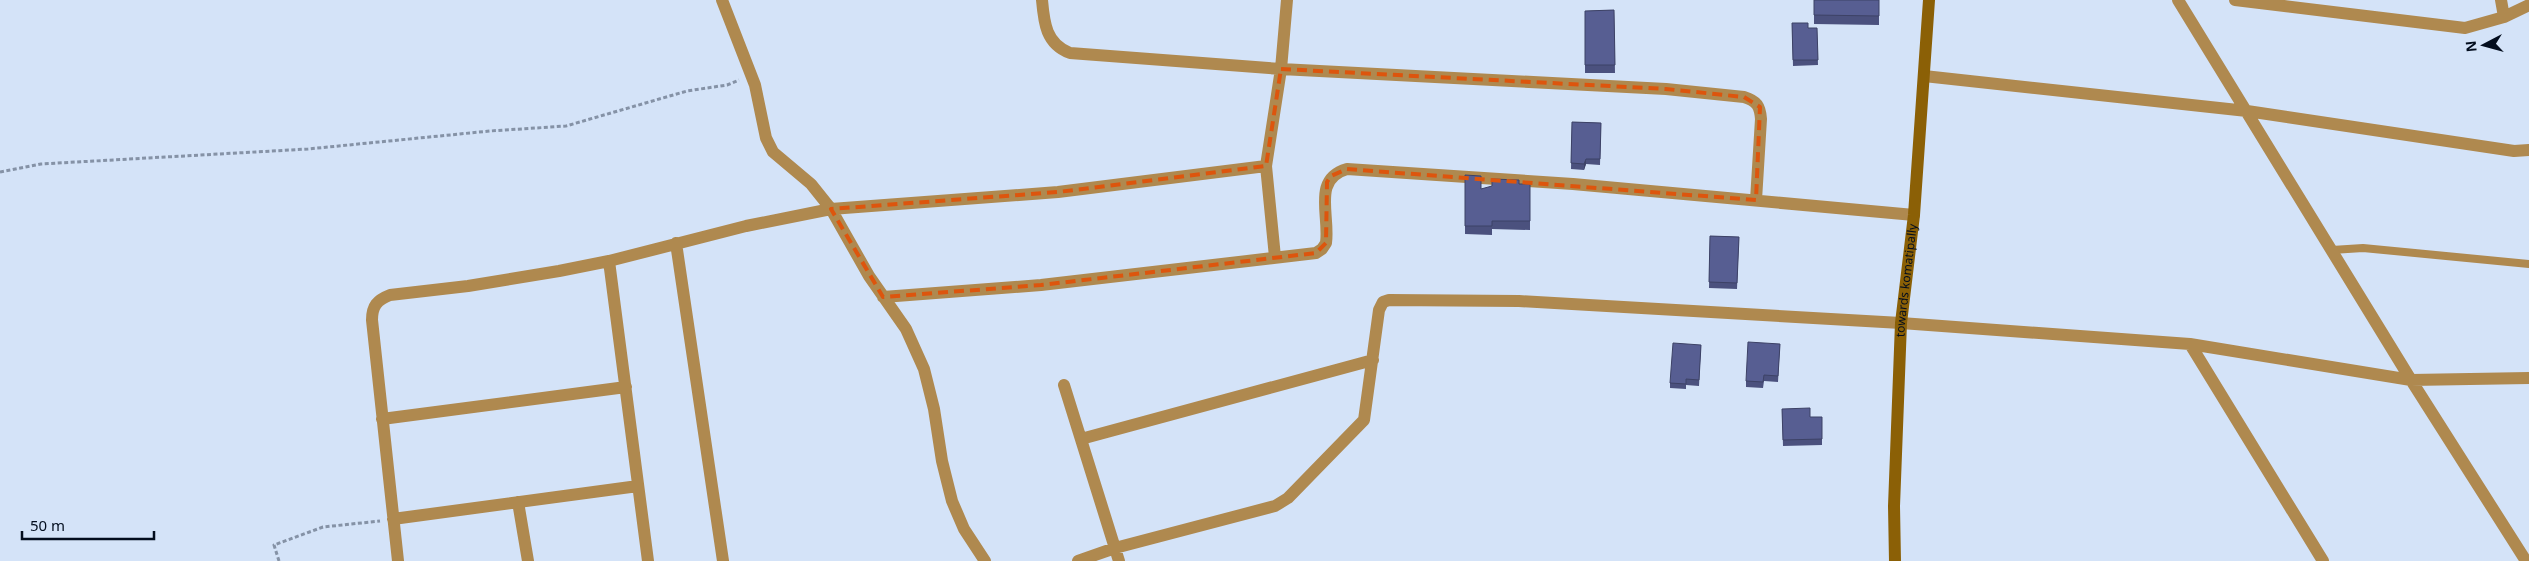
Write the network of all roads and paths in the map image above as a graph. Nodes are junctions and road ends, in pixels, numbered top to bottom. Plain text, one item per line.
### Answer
1 (722, 0) edge
2 (1042, 0) edge
3 (1287, 0) edge
4 (1929, 0) edge
5 (2178, 0) edge
6 (2235, 0) edge
7 (2501, 0) edge
8 (2529, 5) edge
9 (2504, 17) junction
10 (1281, 69) junction
11 (751, 76) junction
12 (1924, 76) junction
13 (2247, 111) junction
14 (2529, 150) edge
15 (1266, 166) junction
16 (0, 172) edge
17 (1756, 200) junction
18 (831, 209) junction
19 (1914, 215) junction
20 (676, 243) junction
21 (2332, 250) junction
22 (1275, 257) junction
23 (609, 261) junction
24 (2529, 264) edge
25 (883, 297) junction
26 (1900, 323) junction
27 (2190, 344) junction
28 (1373, 360) junction
29 (2529, 378) edge
30 (2411, 380) junction
31 (1064, 385) dead end
32 (626, 387) junction
33 (382, 420) junction
34 (1081, 439) junction
35 (638, 486) junction
36 (518, 502) junction
37 (393, 519) junction
38 (1115, 548) junction
39 (278, 561) edge
40 (398, 561) edge
41 (528, 561) edge
42 (648, 561) edge
43 (723, 561) edge
44 (985, 561) edge
45 (1078, 561) edge
46 (1119, 561) edge
47 (1895, 561) edge
48 (2323, 561) edge
49 (2526, 561) edge

1 - 11 street
2 - 10 street
3 - 10 street
4 - 12 street, towards komatipally
5 - 13 street
6 - 9 street
7 - 9 street
8 - 9 street
10 - 15 street
10 - 17 street
11 - 16 path
11 - 18 street
12 - 13 street
12 - 19 street, towards komatipally
13 - 14 street
13 - 21 street
15 - 18 street
15 - 22 street
17 - 19 street
17 - 22 street
18 - 20 street
18 - 25 street
19 - 26 street, towards komatipally
20 - 23 street
20 - 43 street
21 - 24 lane
21 - 30 street
22 - 25 street
23 - 32 street
23 - 33 street
25 - 44 street
26 - 27 street
26 - 28 street
26 - 47 street, towards komatipally
27 - 30 street
27 - 48 street
28 - 34 street
28 - 38 street
29 - 30 street
30 - 49 street
31 - 34 street
32 - 33 street
32 - 35 street
33 - 37 street
34 - 38 street
35 - 36 street
35 - 42 street
36 - 37 street
36 - 41 street
37 - 39 path
37 - 40 street
38 - 45 street
38 - 46 street

